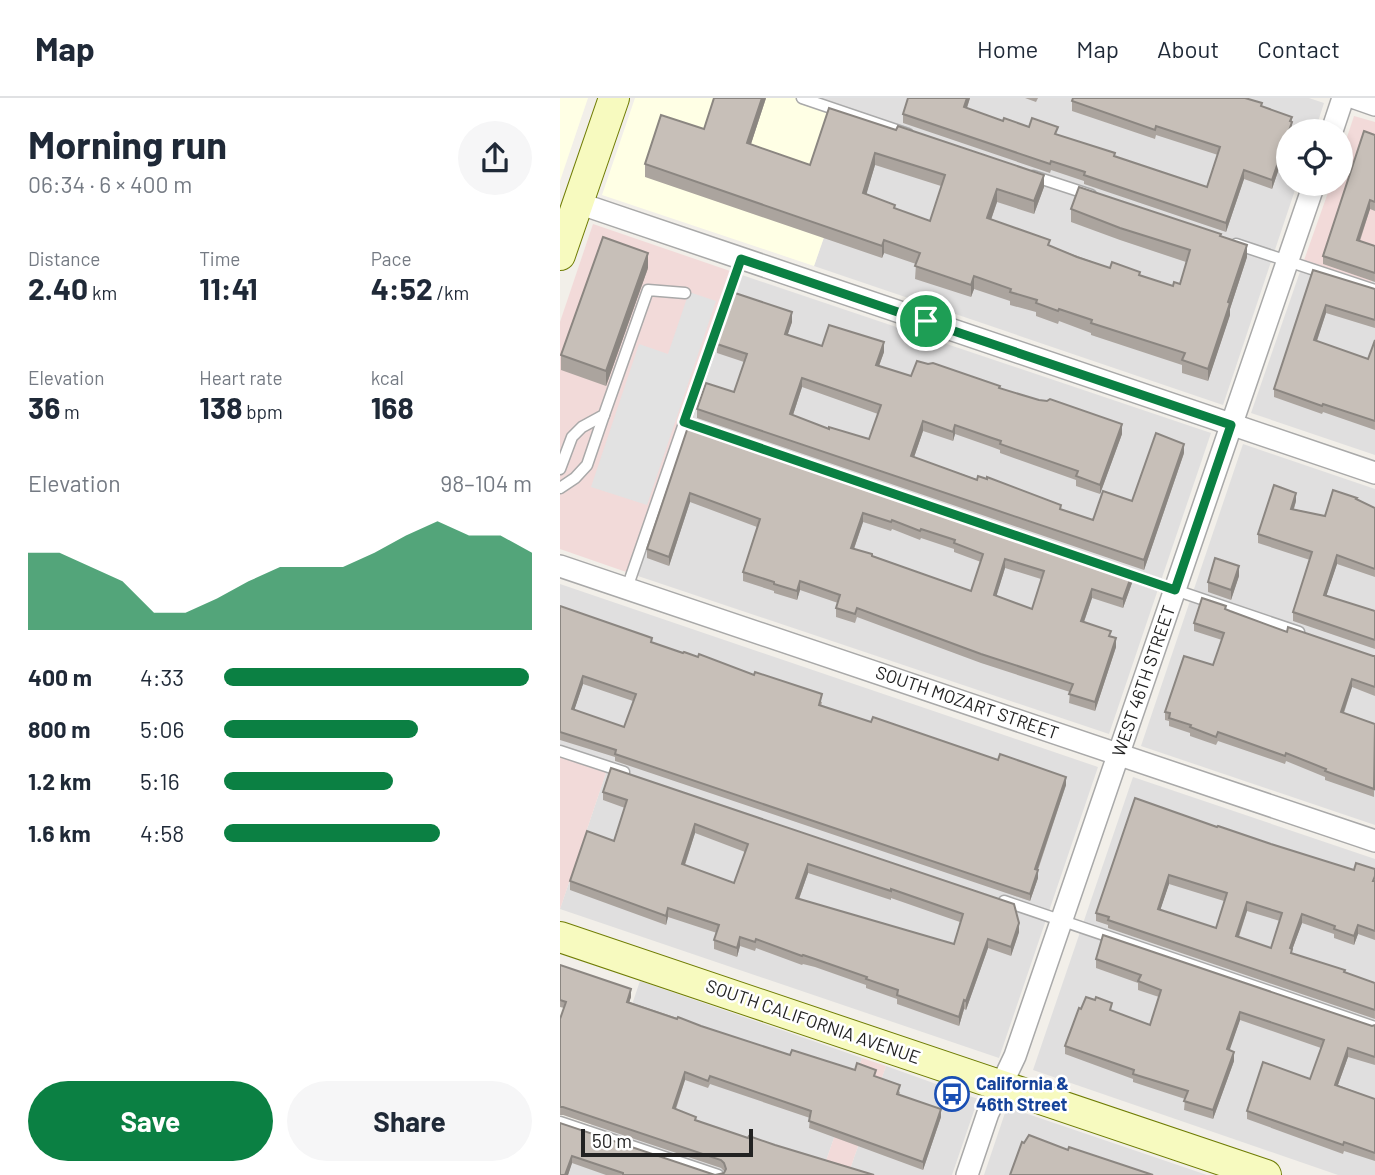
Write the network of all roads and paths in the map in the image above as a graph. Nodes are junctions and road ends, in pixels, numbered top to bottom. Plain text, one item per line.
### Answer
1 (614, 98) edge
2 (802, 98) edge
3 (1343, 98) edge
4 (1355, 98) edge
5 (1375, 105) edge
6 (1336, 119) edge
7 (917, 137) edge
8 (1022, 172) edge
9 (1310, 196) edge
10 (1101, 198) edge
11 (573, 202) junction
12 (1232, 242) edge
13 (560, 256) edge
14 (741, 259) junction
15 (1287, 261) junction
16 (1375, 290) edge
17 (685, 293) dead end
18 (604, 415) junction
19 (684, 422) junction
20 (1231, 425) junction
21 (711, 432) edge
22 (560, 470) edge
23 (1375, 473) edge
24 (560, 488) edge
25 (560, 566) edge
26 (1107, 567) edge
27 (627, 589) junction
28 (1175, 590) junction
29 (1309, 635) edge
30 (560, 751) edge
31 (1118, 754) junction
32 (634, 776) edge
33 (1375, 841) edge
34 (995, 898) edge
35 (1062, 920) junction
36 (560, 937) edge
37 (1375, 1027) edge
38 (1001, 1086) junction
39 (560, 1122) edge
40 (718, 1175) edge
41 (967, 1175) edge
42 (1266, 1175) edge

1 - 11 main road
2 - 7 lane
3 - 6 street
4 - 5 street
8 - 10 lane
9 - 15 street, WEST 46TH STREET
11 - 13 main road
11 - 14 street
12 - 15 lane
14 - 19 lane
14 - 20 street
15 - 16 lane
15 - 20 street, WEST 46TH STREET
17 - 18 lane
18 - 22 lane
18 - 24 lane
19 - 21 lane
19 - 27 lane
20 - 23 street
20 - 28 street, WEST 46TH STREET
25 - 27 street, SOUTH MOZART STREET
26 - 28 lane
27 - 31 street, SOUTH MOZART STREET
28 - 29 lane
28 - 31 street, WEST 46TH STREET
30 - 32 lane
31 - 33 street, SOUTH MOZART STREET
31 - 35 street, WEST 46TH STREET
34 - 35 lane
35 - 37 lane
35 - 38 street, WEST 46TH STREET
36 - 38 main road, SOUTH CALIFORNIA AVENUE
38 - 41 street, WEST 46TH STREET
38 - 42 main road, SOUTH CALIFORNIA AVENUE
39 - 40 lane

